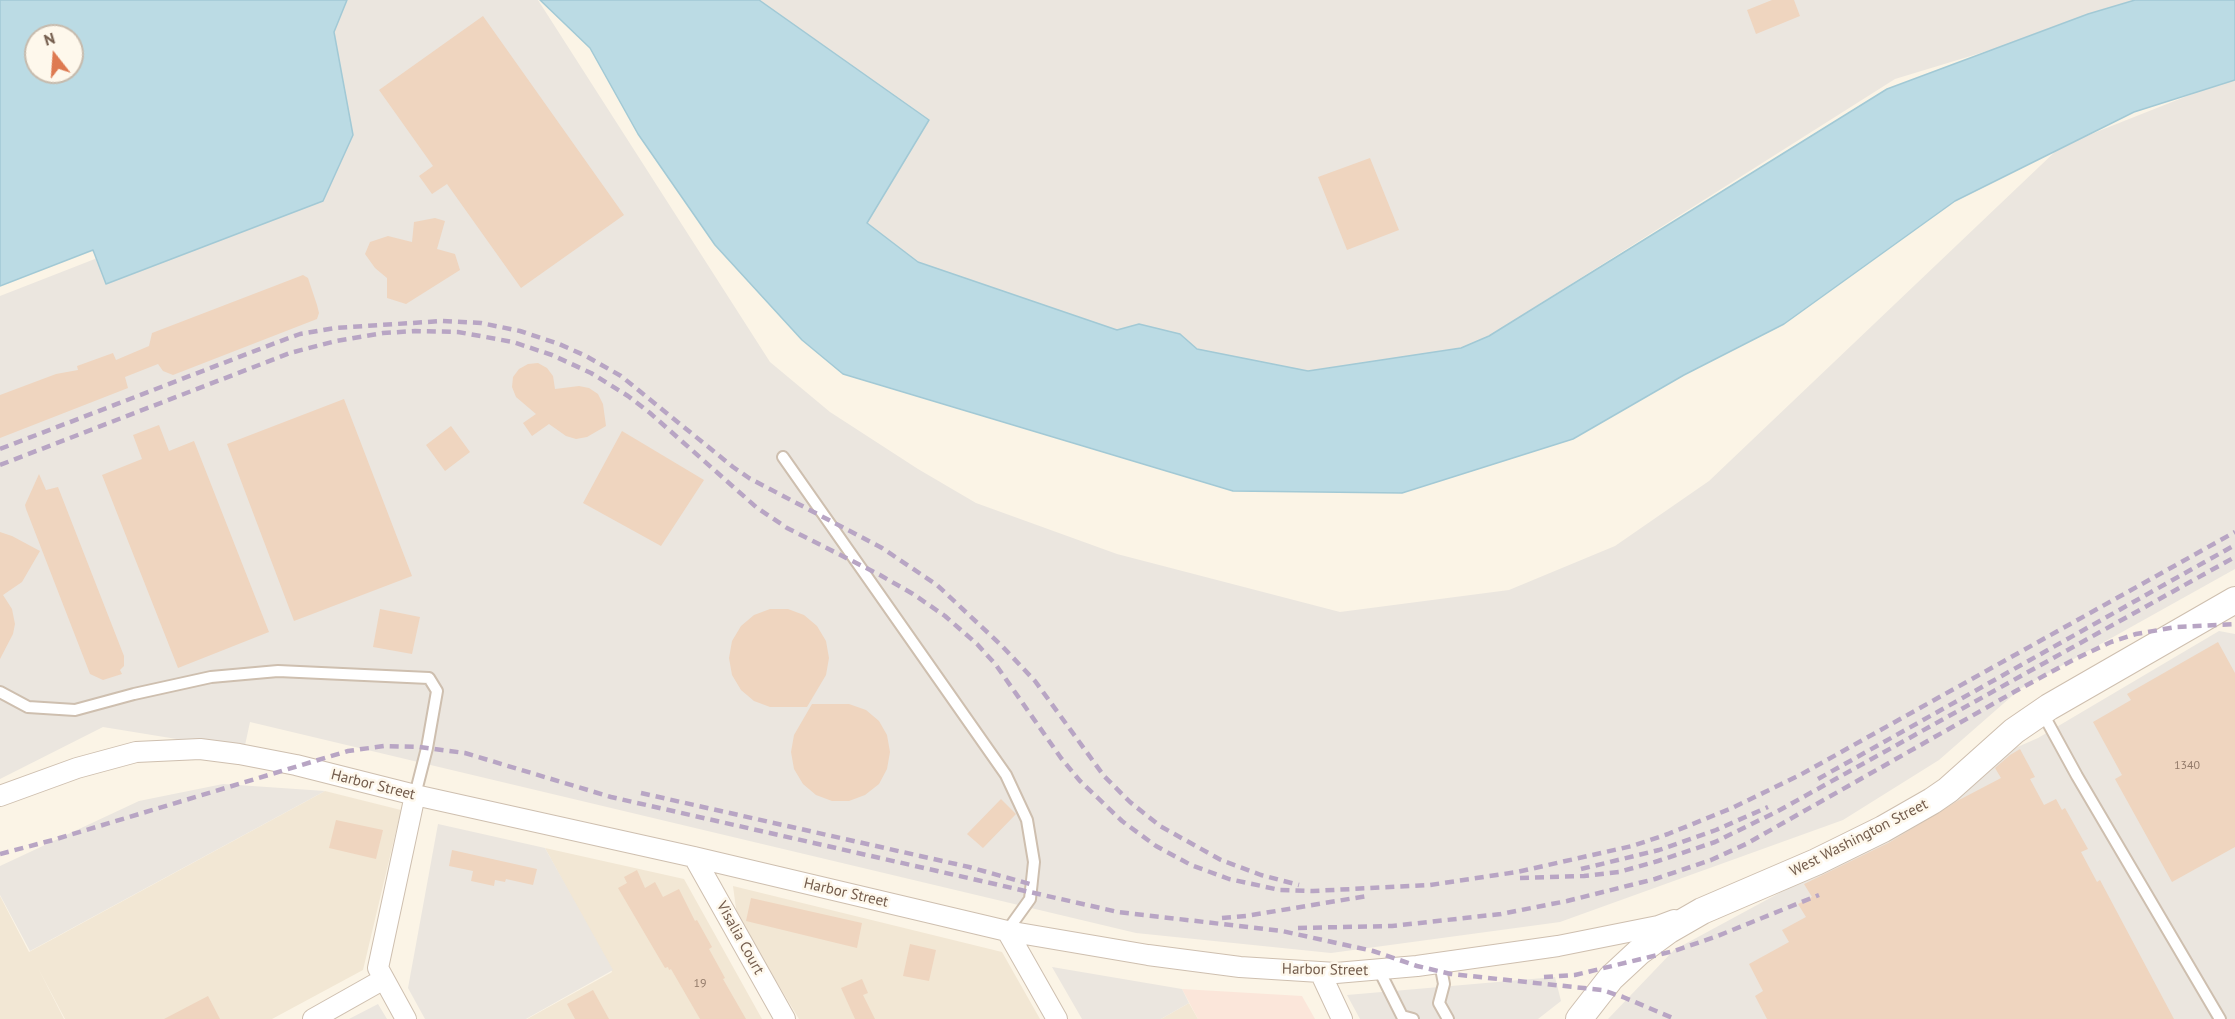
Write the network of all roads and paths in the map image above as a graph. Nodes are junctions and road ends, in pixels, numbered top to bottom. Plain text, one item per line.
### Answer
1 (783, 457) dead end
2 (2235, 600) edge
3 (0, 692) edge
4 (2042, 712) junction
5 (415, 795) junction
6 (0, 796) edge
7 (694, 857) junction
8 (1702, 910) junction
9 (1007, 931) junction
10 (1440, 963) junction
11 (1379, 970) junction
12 (1320, 972) junction
13 (384, 979) junction
14 (313, 1019) edge
15 (406, 1019) edge
16 (785, 1019) edge
17 (1057, 1019) edge
18 (1342, 1019) edge
19 (1413, 1019) edge
20 (1448, 1019) edge
21 (1579, 1019) edge
22 (2220, 1019) edge

1 - 9 lane
2 - 4 street, West Washington Street
3 - 5 lane
4 - 8 street, West Washington Street
4 - 22 lane
5 - 6 street, Harbor Street
5 - 7 street, Harbor Street
5 - 13 street
7 - 9 street, Harbor Street
7 - 16 street, Visalia Court
8 - 10 street, Harbor Street
8 - 21 street, West Washington Street
9 - 12 street, Harbor Street
9 - 17 street
10 - 11 street, Harbor Street
10 - 20 lane
11 - 12 street, Harbor Street
11 - 19 lane
12 - 18 street
13 - 14 street
13 - 15 street

